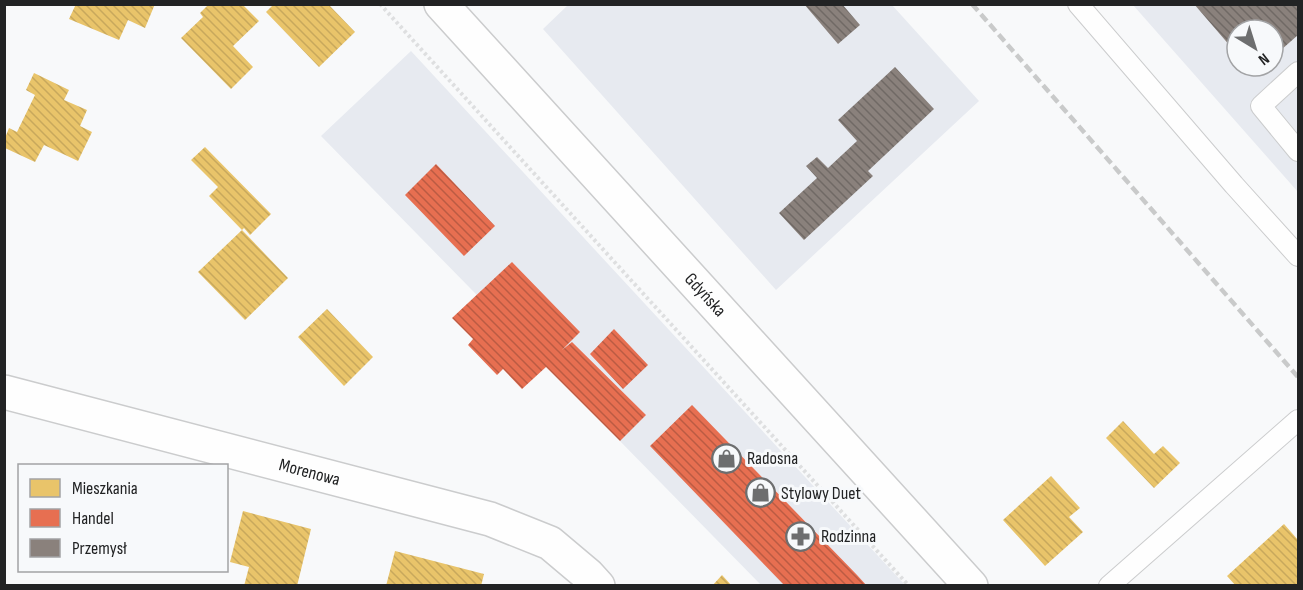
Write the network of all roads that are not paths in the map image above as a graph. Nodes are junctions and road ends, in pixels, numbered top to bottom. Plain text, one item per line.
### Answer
1 (441, 4) edge
2 (1078, 4) edge
3 (1299, 72) edge
4 (1299, 151) edge
5 (1299, 256) edge
6 (4, 392) edge
7 (1299, 420) edge
8 (598, 585) edge
9 (971, 585) edge
10 (1109, 585) edge

1 - 9 main road, Gdyńska
2 - 5 lane
3 - 4 lane
6 - 8 main road, Morenowa
7 - 10 lane

